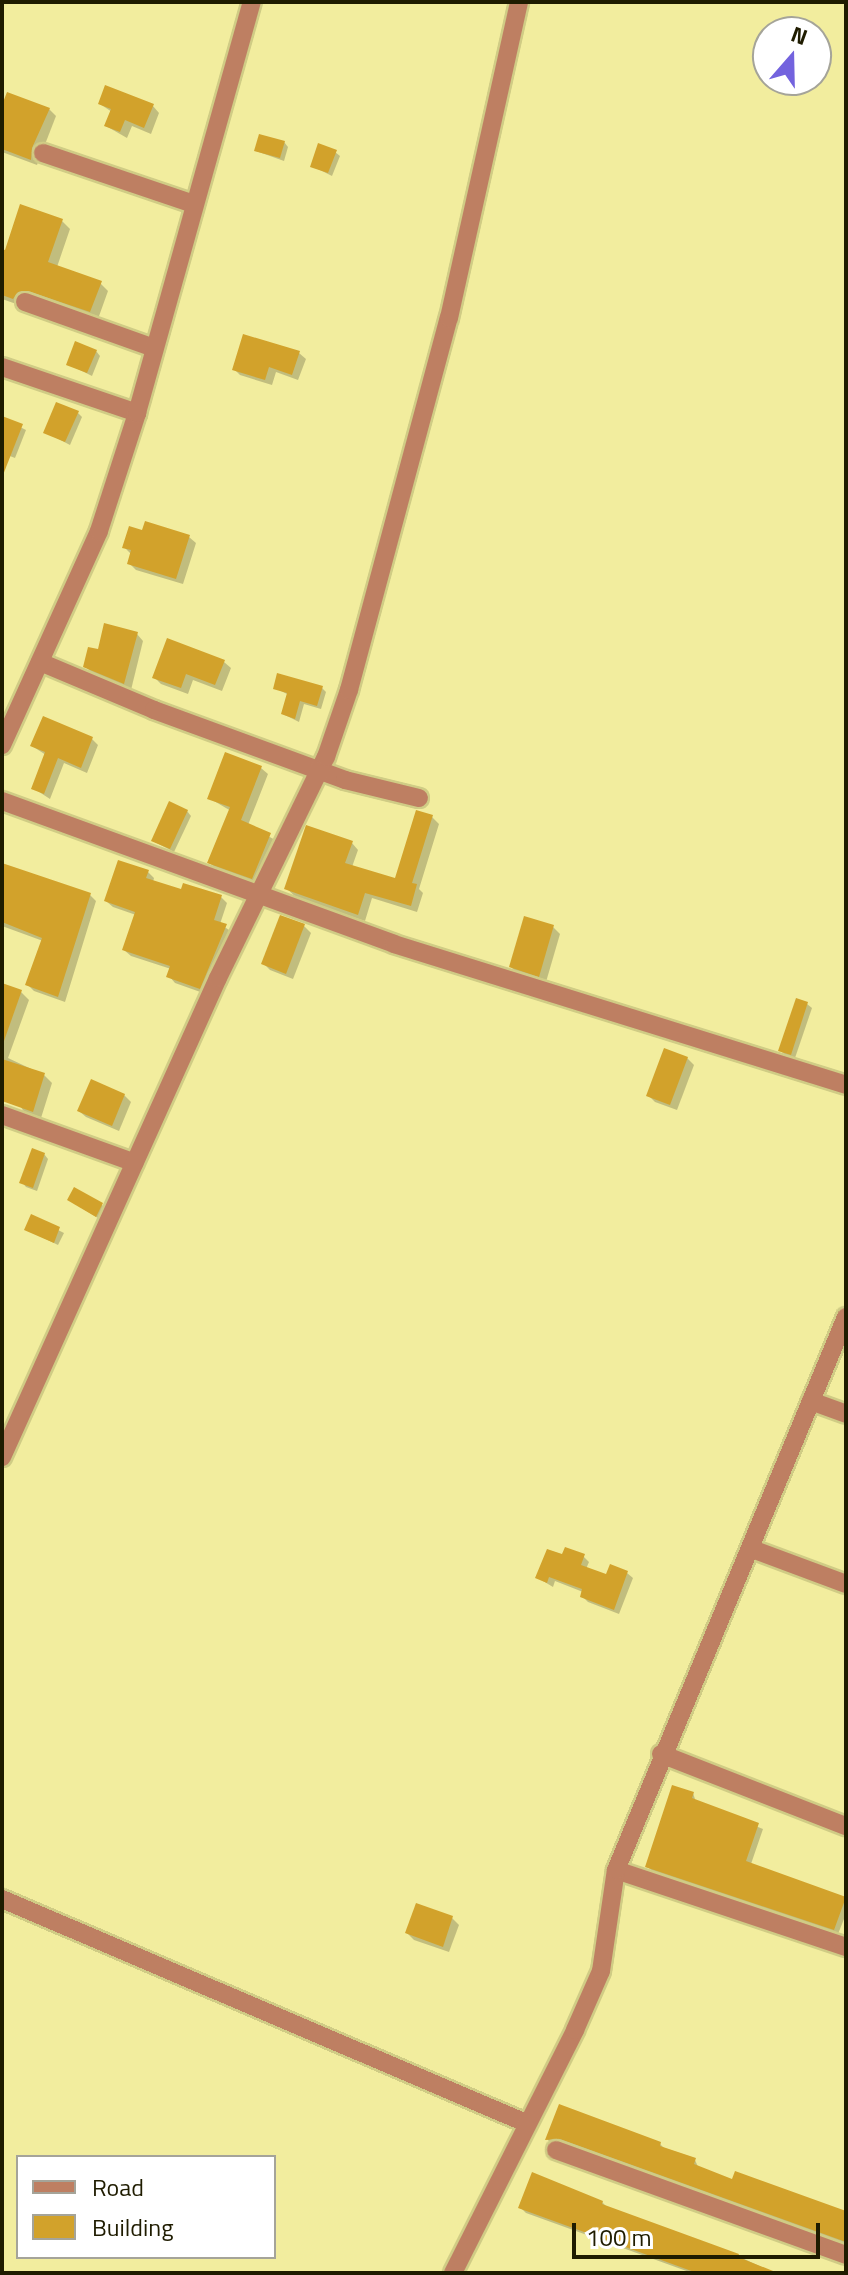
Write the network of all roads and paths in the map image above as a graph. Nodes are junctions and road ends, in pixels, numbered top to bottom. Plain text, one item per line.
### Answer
1 (252, 2) edge
2 (519, 2) edge
3 (43, 153) dead end
4 (194, 204) junction
5 (25, 302) dead end
6 (154, 348) junction
7 (2, 367) edge
8 (137, 413) junction
9 (40, 662) junction
10 (2, 745) edge
11 (320, 768) junction
12 (419, 798) dead end
13 (2, 801) edge
14 (258, 896) junction
15 (846, 1085) edge
16 (2, 1115) edge
17 (135, 1163) junction
18 (846, 1317) edge
19 (811, 1401) junction
20 (846, 1414) edge
21 (2, 1457) edge
22 (752, 1549) junction
23 (846, 1584) edge
24 (661, 1754) junction
25 (846, 1826) edge
26 (616, 1870) junction
27 (2, 1899) edge
28 (846, 1947) edge
29 (526, 2123) junction
30 (556, 2150) dead end
31 (846, 2255) edge
32 (453, 2273) edge

1 - 4 street
2 - 11 street
3 - 4 street
4 - 6 street
5 - 6 street
6 - 8 street
7 - 8 street
8 - 9 street
9 - 10 street
9 - 11 street
11 - 12 street
11 - 14 street
13 - 14 street
14 - 15 street
14 - 17 street
16 - 17 street
17 - 21 street
18 - 19 street
19 - 20 street
19 - 22 street
22 - 23 street
22 - 24 street
24 - 25 street
24 - 26 street
26 - 28 street
26 - 29 street
27 - 29 street
29 - 32 street
30 - 31 street

